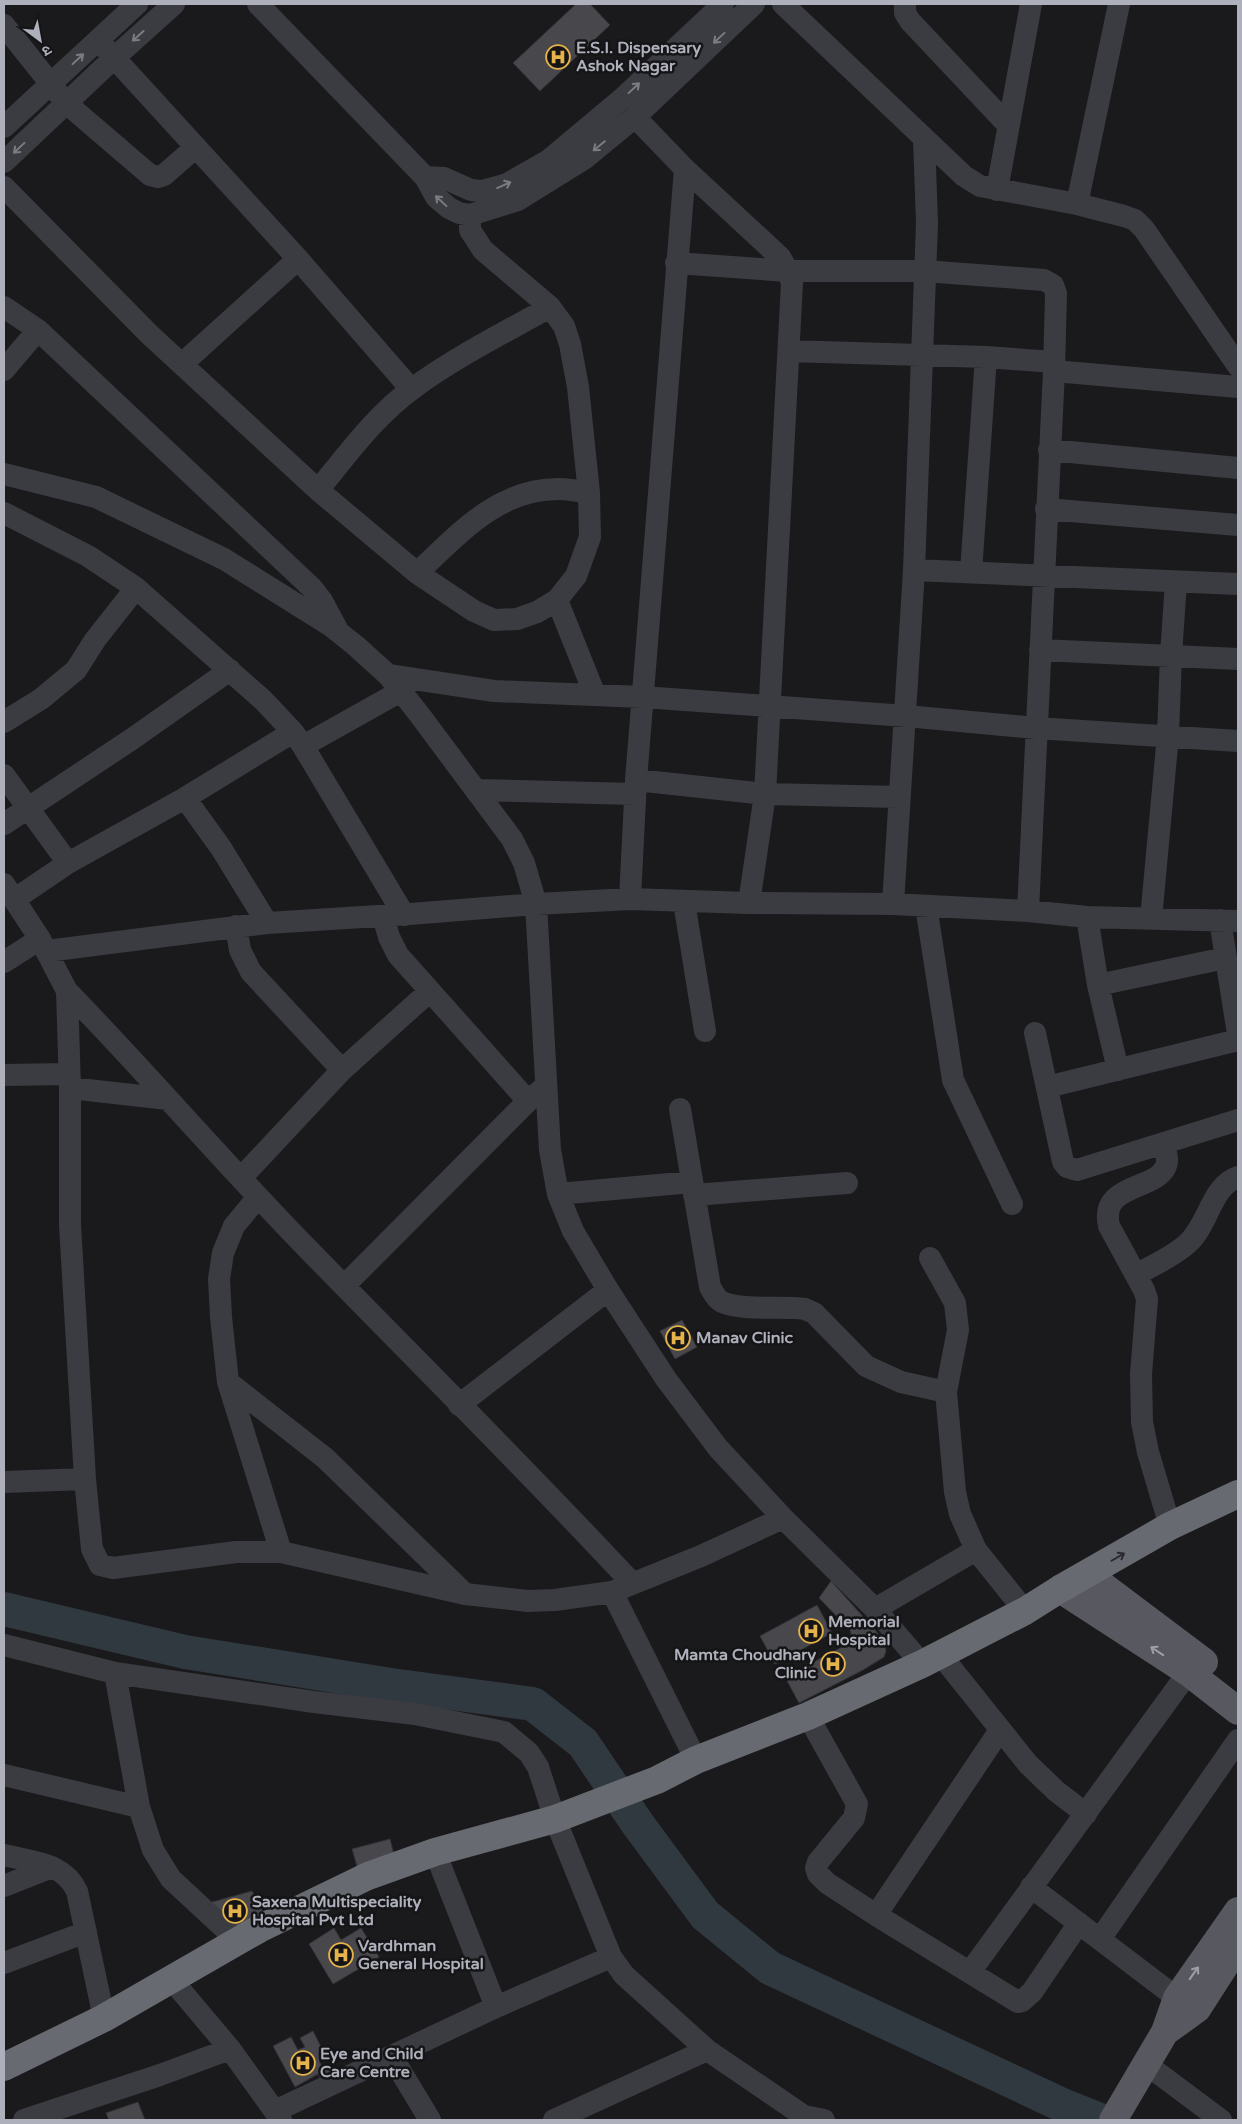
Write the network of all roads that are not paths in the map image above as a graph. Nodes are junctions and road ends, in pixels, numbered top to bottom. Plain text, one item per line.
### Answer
1 (137, 4) edge
2 (174, 4) edge
3 (258, 4) edge
4 (723, 4) edge
5 (754, 4) edge
6 (783, 4) edge
7 (906, 4) edge
8 (1031, 4) edge
9 (1119, 4) edge
10 (4, 25) edge
11 (98, 40) junction
12 (114, 58) junction
13 (50, 84) junction
14 (66, 103) junction
15 (635, 117) junction
16 (1008, 126) junction
17 (4, 127) edge
18 (924, 138) junction
19 (196, 147) junction
20 (4, 162) edge
21 (685, 169) junction
22 (425, 177) junction
23 (4, 187) edge
24 (997, 190) junction
25 (1077, 204) junction
26 (470, 215) junction
27 (298, 259) junction
28 (676, 263) junction
29 (788, 271) junction
30 (924, 271) junction
31 (4, 307) edge
32 (550, 307) junction
33 (38, 330) junction
34 (790, 352) junction
35 (920, 355) junction
36 (986, 357) junction
37 (182, 364) junction
38 (1054, 366) junction
39 (1238, 366) edge
40 (4, 370) edge
41 (1238, 387) edge
42 (411, 389) junction
43 (1049, 450) junction
44 (1238, 468) edge
45 (4, 474) edge
46 (318, 490) junction
47 (589, 492) junction
48 (1046, 509) junction
49 (8, 523) edge
50 (1238, 525) edge
51 (914, 570) junction
52 (971, 572) junction
53 (417, 573) junction
54 (1044, 576) junction
55 (1176, 582) junction
56 (1238, 584) edge
57 (136, 588) junction
58 (557, 600) junction
59 (338, 632) junction
60 (1040, 650) junction
61 (1171, 655) junction
62 (1238, 659) edge
63 (230, 670) junction
64 (395, 683) junction
65 (596, 695) junction
66 (643, 698) junction
67 (770, 707) junction
68 (906, 716) junction
69 (4, 722) edge
70 (1036, 728) junction
71 (1168, 735) junction
72 (298, 739) junction
73 (1238, 741) edge
74 (4, 775) edge
75 (635, 787) junction
76 (477, 790) junction
77 (765, 794) junction
78 (899, 796) junction
79 (185, 798) junction
80 (28, 807) junction
81 (4, 824) edge
82 (68, 863) junction
83 (9, 892) edge
84 (630, 899) junction
85 (684, 902) junction
86 (536, 904) junction
87 (749, 904) junction
88 (893, 904) junction
89 (926, 906) junction
90 (1028, 911) junction
91 (394, 916) junction
92 (1087, 917) junction
93 (1151, 919) junction
94 (1229, 921) edge
95 (267, 923) junction
96 (236, 926) junction
97 (44, 945) junction
98 (1225, 958) junction
99 (4, 962) edge
100 (1098, 986) junction
101 (66, 990) junction
102 (430, 991) junction
103 (705, 1031) dead end
104 (1035, 1033) dead end
105 (1238, 1034) edge
106 (1238, 1040) edge
107 (342, 1070) junction
108 (1118, 1070) junction
109 (4, 1075) edge
110 (69, 1081) junction
111 (546, 1086) junction
112 (1047, 1087) junction
113 (168, 1099) junction
114 (528, 1101) junction
115 (680, 1109) dead end
116 (1238, 1120) edge
117 (1164, 1143) junction
118 (1238, 1177) edge
119 (241, 1178) junction
120 (847, 1183) dead end
121 (693, 1188) junction
122 (558, 1194) junction
123 (258, 1197) junction
124 (1012, 1204) dead end
125 (930, 1258) dead end
126 (1136, 1275) junction
127 (344, 1286) junction
128 (608, 1290) junction
129 (228, 1382) junction
130 (946, 1392) junction
131 (459, 1405) junction
132 (85, 1479) junction
133 (4, 1482) edge
134 (1238, 1494) edge
135 (783, 1518) junction
136 (1170, 1526) junction
137 (976, 1550) junction
138 (281, 1552) junction
139 (1087, 1574) junction
140 (633, 1584) junction
141 (1060, 1589) junction
142 (612, 1592) junction
143 (465, 1594) junction
144 (875, 1609) junction
145 (1025, 1611) junction
146 (4, 1645) edge
147 (931, 1659) junction
148 (1194, 1665) junction
149 (115, 1673) junction
150 (1238, 1687) edge
151 (1238, 1711) edge
152 (808, 1716) junction
153 (1000, 1730) junction
154 (1238, 1740) edge
155 (696, 1760) junction
156 (4, 1775) edge
157 (139, 1807) junction
158 (1086, 1814) junction
159 (566, 1815) junction
160 (435, 1852) junction
161 (4, 1855) edge
162 (52, 1867) junction
163 (4, 1886) edge
164 (1031, 1887) junction
165 (1238, 1911) edge
166 (876, 1915) junction
167 (1079, 1923) junction
168 (86, 1932) junction
169 (1100, 1939) junction
170 (238, 1941) junction
171 (1238, 1945) edge
172 (612, 1958) junction
173 (4, 1963) edge
174 (970, 1972) junction
175 (172, 1980) junction
176 (1187, 2004) junction
177 (496, 2007) junction
178 (104, 2018) junction
179 (230, 2048) junction
180 (708, 2050) junction
181 (392, 2057) junction
182 (1146, 2064) junction
183 (4, 2067) edge
184 (1119, 2110) edge
185 (278, 2116) edge
186 (809, 2119) edge
187 (24, 2120) edge
188 (430, 2120) edge
189 (554, 2120) edge
190 (1221, 2120) edge

1 - 11 street
2 -> 12 street
3 - 22 street
22 -> 4 street
5 -> 15 street
6 - 18 street
7 - 16 street
8 - 16 street
9 - 25 street
10 - 13 street
11 - 12 street
13 -> 11 street
12 - 14 street
12 - 19 street
13 - 14 street
13 - 17 street
14 - 19 street
14 -> 20 street
15 - 21 street
15 -> 26 street
16 - 24 street
18 - 24 street
18 - 30 street
19 - 27 street
21 - 28 street
21 - 29 street
26 -> 22 street
23 - 37 street
24 - 25 street
25 - 39 street
26 - 32 street
27 - 37 street
27 - 42 street
28 - 29 street
28 - 66 street
29 - 30 street
29 - 34 street
30 - 35 street
30 - 38 street
31 - 33 street
32 - 42 street
32 - 47 street
33 - 40 street
33 - 59 street
34 - 35 street
34 - 67 street
35 - 36 street
35 - 51 street
36 - 38 street
36 - 52 street
37 - 46 street
38 - 41 street
38 - 43 street
42 - 46 street
43 - 44 street
43 - 48 street
45 - 59 street
46 - 53 street
47 - 53 street
47 - 58 street
48 - 50 street
48 - 54 street
49 - 57 street
51 - 52 street
51 - 68 street
52 - 54 street
53 - 58 street
54 - 55 street
54 - 60 street
55 - 56 street
55 - 61 street
57 - 63 street
57 - 69 street
58 - 65 street
59 - 64 street
60 - 61 street
60 - 70 street
61 - 62 street
61 - 71 street
63 - 72 street
63 - 80 street
64 - 65 street
64 - 72 street
64 - 76 street
65 - 66 street
66 - 67 street
66 - 75 street
67 - 68 street
67 - 77 street
68 - 70 street
68 - 78 street
70 - 71 street
70 - 90 street
71 - 73 street
71 - 93 street
72 - 79 street
72 - 91 street
74 - 80 street
75 - 76 street
75 - 77 street
75 - 84 street
76 - 86 street
77 - 78 street
77 - 87 street
78 - 88 street
79 - 82 street
79 - 95 street
80 - 81 street
80 - 82 street
82 - 83 street
83 - 97 street
84 - 85 street
84 - 86 street
85 - 87 street
85 - 103 street
86 - 91 street
86 - 111 street
87 - 88 street
88 - 89 street
89 - 90 street
89 - 124 street
90 - 92 street
91 - 95 street
91 - 102 street
92 - 93 street
92 - 100 street
93 - 94 street
94 - 98 street
95 - 96 street
96 - 97 street
96 - 107 street
97 - 99 street
97 - 101 street
98 - 100 street
98 - 105 street
100 - 108 street
101 - 110 street
101 - 113 street
102 - 107 street
102 - 114 street
104 - 112 street
106 - 108 street
107 - 119 street
108 - 112 street
109 - 110 street
110 - 113 street
110 - 132 street
111 - 114 street
111 - 122 street
112 - 117 street
113 - 119 street
114 - 127 street
115 - 121 street
116 - 117 street
117 - 126 street
118 - 126 street
119 - 123 street
120 - 121 street
121 - 122 street
121 - 130 street
122 - 128 street
123 - 127 street
123 - 129 street
125 - 130 street
126 - 136 street
127 - 131 street
128 - 131 street
128 - 135 street
129 - 138 street
129 - 143 street
130 - 137 street
131 - 140 street
132 - 133 street
132 - 138 street
134 - 136 highway
135 - 140 street
135 - 144 street
139 -> 136 highway
137 - 144 street
137 - 145 street
138 - 143 street
139 - 141 highway
139 - 148 main road
140 - 142 street
141 - 145 highway
148 -> 141 main road
142 - 143 street
142 - 155 street
144 - 147 street
145 - 147 highway
146 - 149 street
147 - 152 highway
147 - 153 street
148 - 150 main road
148 - 151 main road
148 - 158 street
149 - 157 street
149 - 159 street
152 - 155 highway
152 - 166 street
153 - 158 street
153 - 166 street
154 - 169 street
155 - 159 highway
156 - 157 street
157 - 170 street
158 - 164 street
159 - 160 highway
159 - 172 street
160 - 170 highway
160 - 177 street
161 - 162 street
162 - 163 street
162 - 168 street
164 - 167 street
164 - 174 street
176 -> 165 main road
166 - 174 street
167 - 169 street
167 - 174 street
168 - 173 street
168 - 178 street
169 - 176 street
170 - 175 highway
171 - 176 main road
172 - 177 street
172 - 180 street
175 - 178 highway
175 - 179 street
176 - 182 main road
177 - 181 street
178 - 183 highway
179 - 185 street
179 - 187 street
180 - 186 street
180 - 189 street
181 - 185 street
181 - 188 street
182 - 184 main road
182 - 190 street

